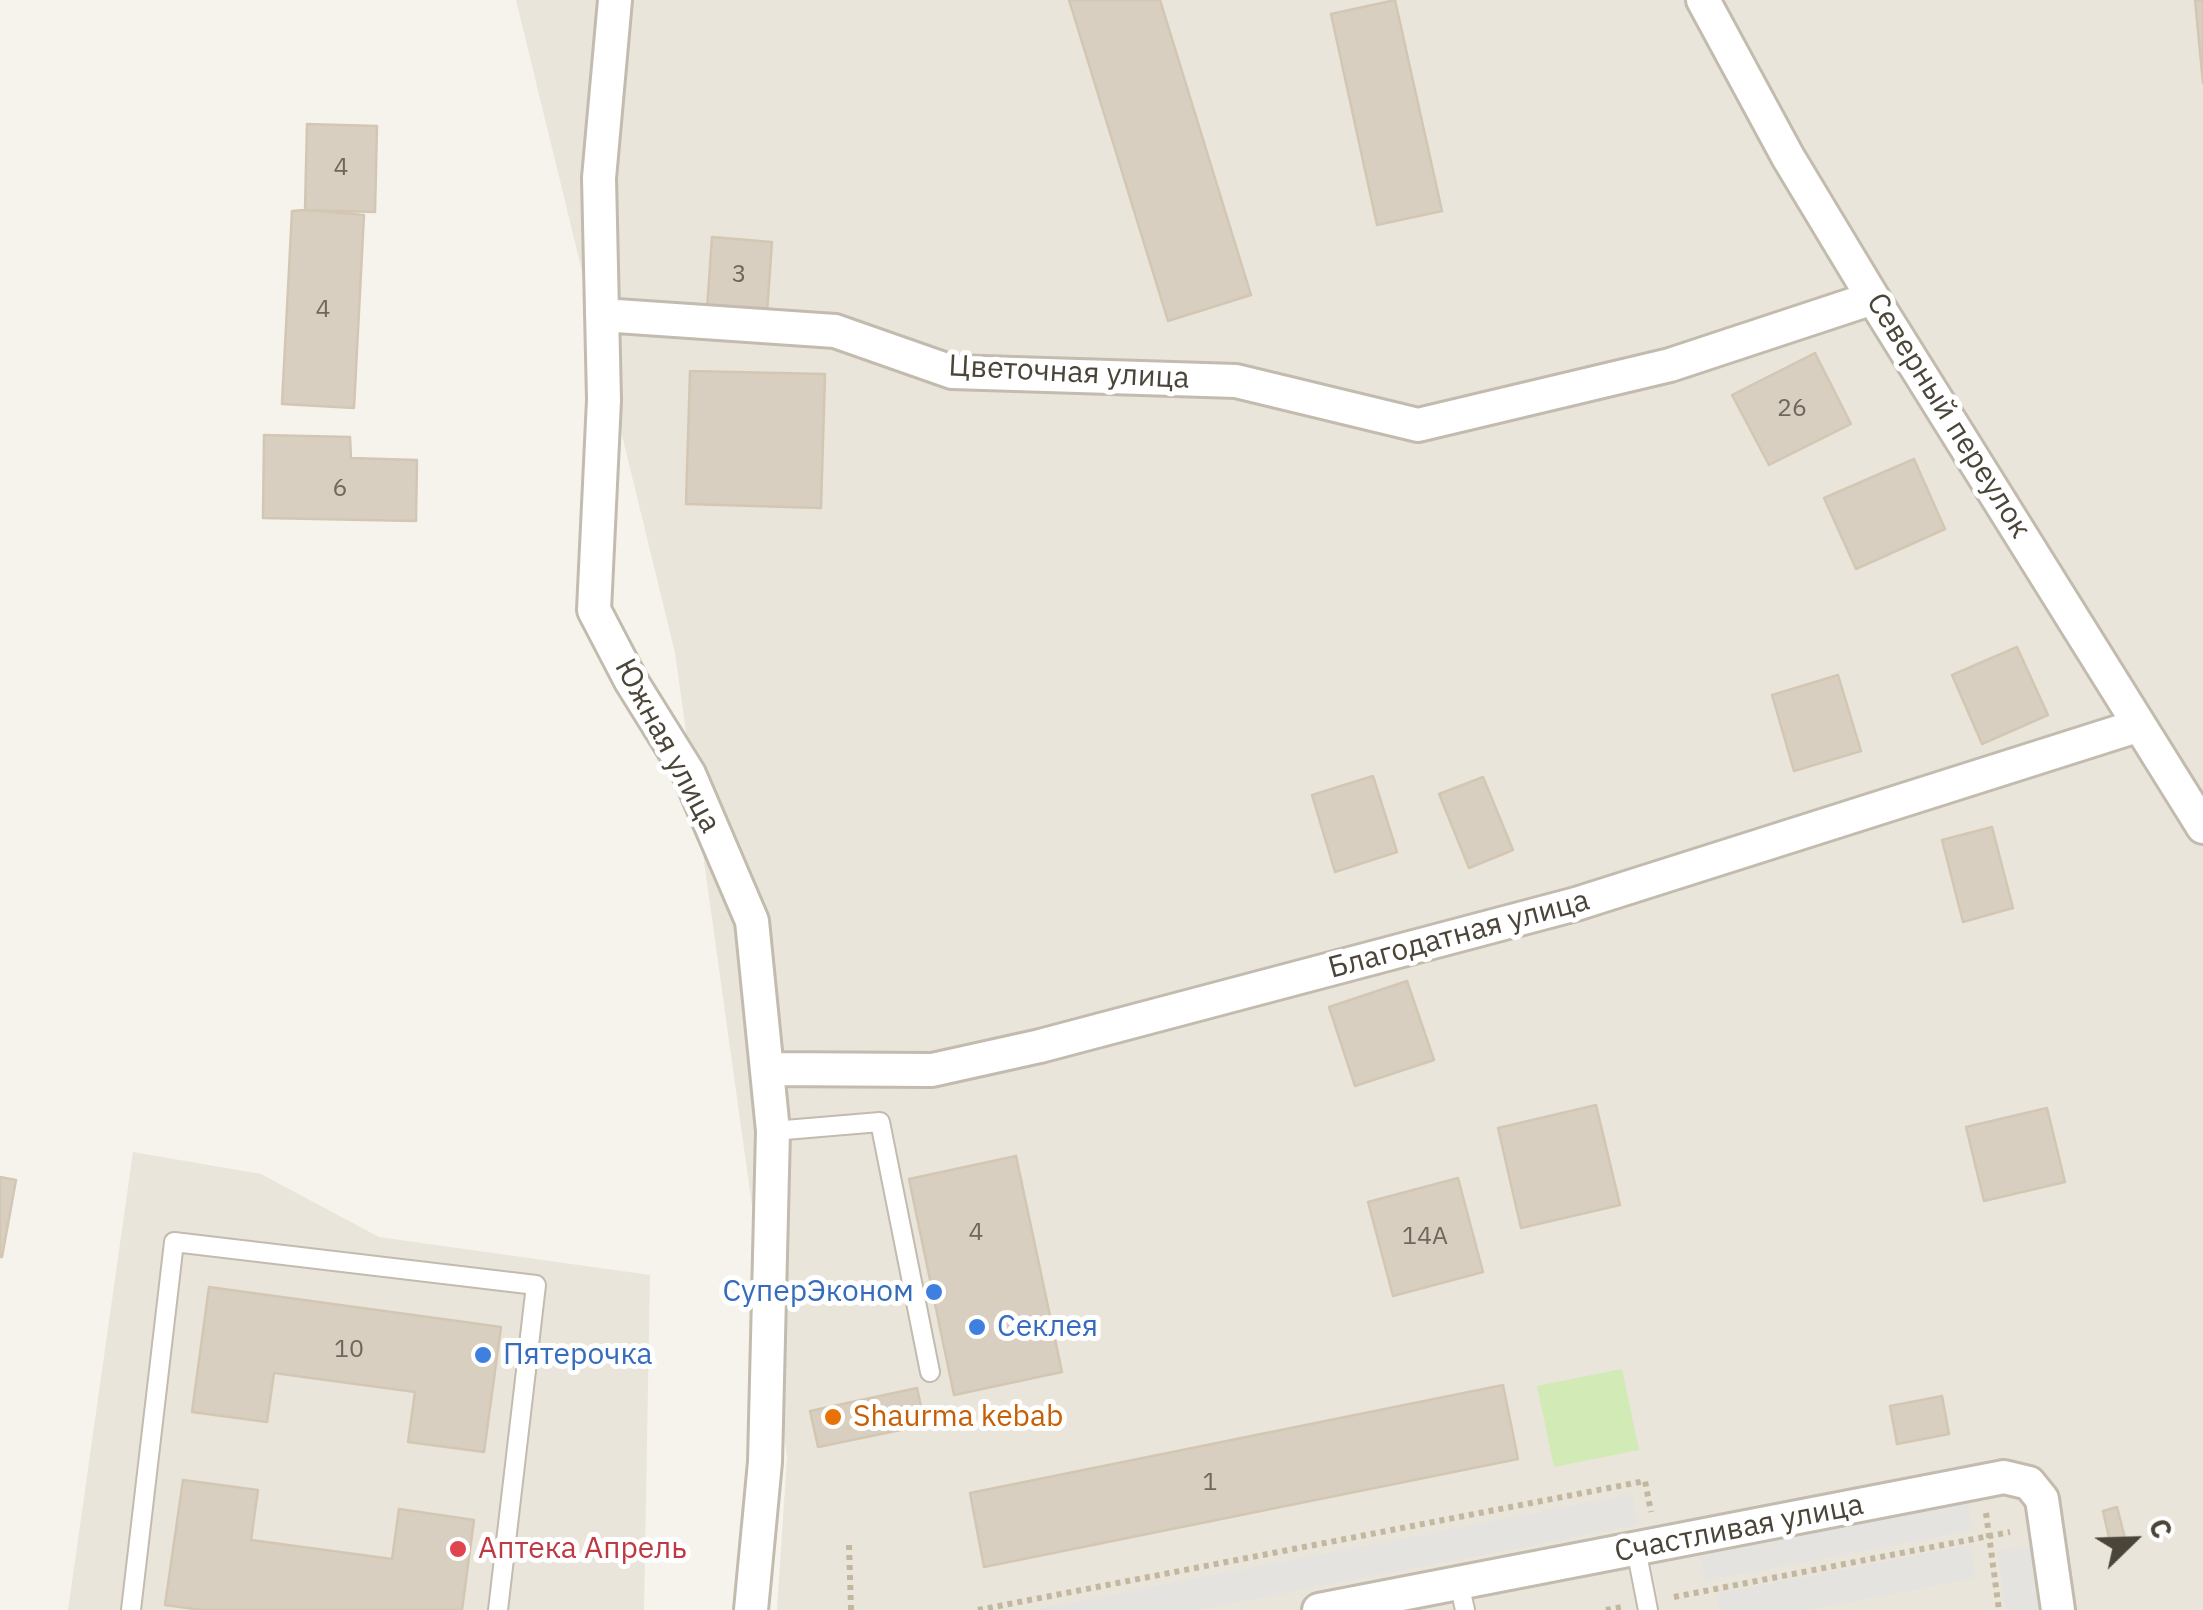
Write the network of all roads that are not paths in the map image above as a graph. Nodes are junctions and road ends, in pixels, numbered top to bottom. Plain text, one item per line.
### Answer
1 (615, 0) edge
2 (1703, 0) edge
3 (1873, 298) junction
4 (602, 315) junction
5 (2137, 726) junction
6 (2203, 827) edge
7 (767, 1069) junction
8 (773, 1131) junction
9 (930, 1372) dead end
10 (1636, 1548) junction
11 (1462, 1596) edge
12 (1647, 1606) edge
13 (131, 1610) edge
14 (498, 1610) edge
15 (751, 1610) edge
16 (1319, 1610) edge
17 (2058, 1610) edge

1 - 4 street, Южная улица
2 - 3 street, Северный переулок
3 - 4 street, Цветочная улица
3 - 5 street, Северный переулок
4 - 7 street, Южная улица
5 - 6 street, Северный переулок
5 - 7 street, Благодатная улица
7 - 8 street, Южная улица
8 - 9 lane
8 - 15 street, Южная улица
10 - 11 street, Счастливая улица
10 - 12 lane
10 - 17 street, Счастливая улица
11 - 16 street, Счастливая улица
13 - 14 lane

